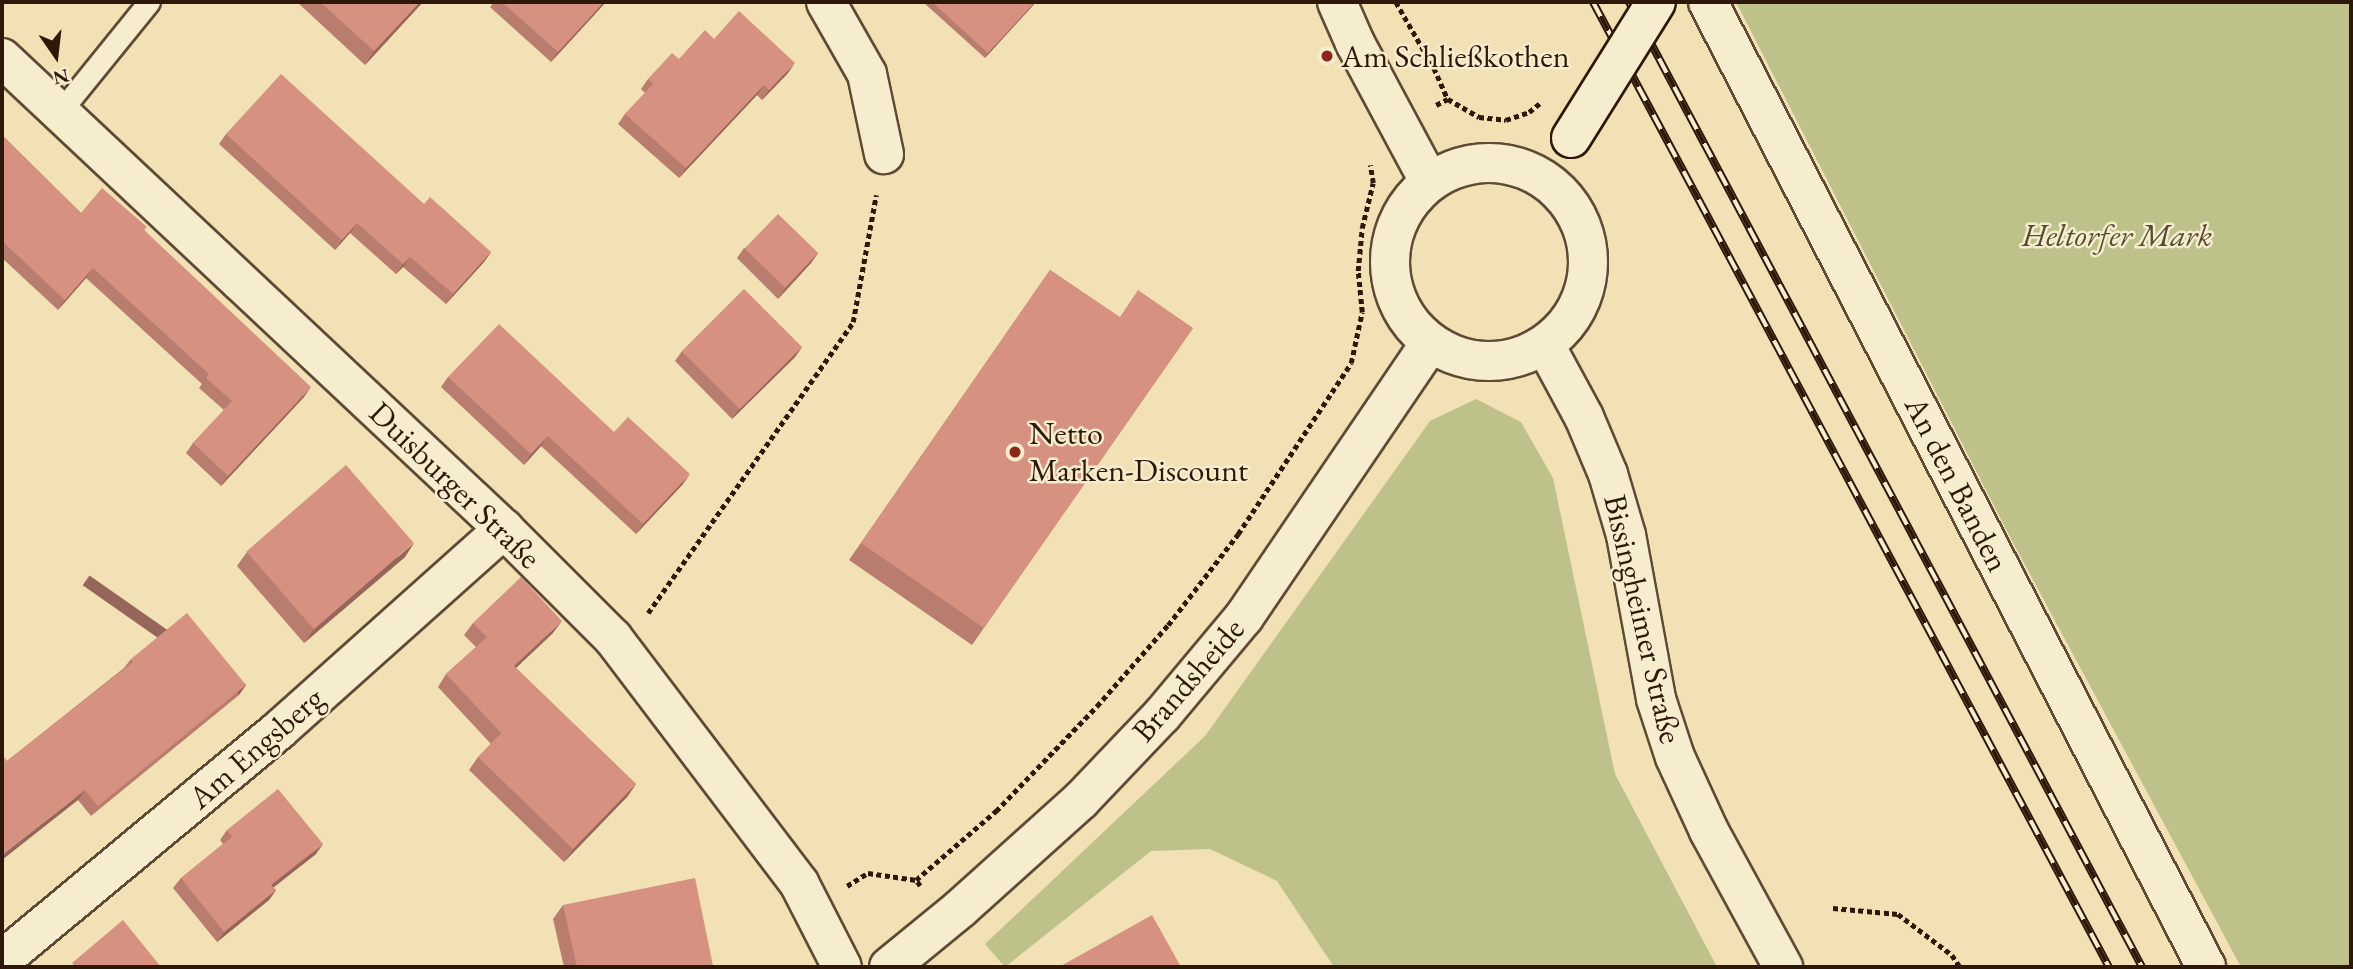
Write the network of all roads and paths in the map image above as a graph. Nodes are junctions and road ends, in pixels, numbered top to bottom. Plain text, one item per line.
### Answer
1 (149, 2) edge
2 (826, 2) edge
3 (1337, 2) edge
4 (1396, 2) edge
5 (1656, 2) edge
6 (1708, 2) edge
7 (2, 58) edge
8 (1549, 96) dead end
9 (1448, 99) junction
10 (59, 113) junction
11 (1398, 126) junction
12 (884, 154) joint
13 (1547, 178) junction
14 (1429, 181) junction
15 (1430, 343) junction
16 (1545, 345) junction
17 (504, 529) junction
18 (613, 638) junction
19 (916, 880) junction
20 (813, 906) junction
21 (1833, 908) dead end
22 (944, 922) junction
23 (7, 944) edge
24 (842, 967) edge
25 (889, 967) edge
26 (1783, 967) edge
27 (1960, 967) edge
28 (2206, 967) edge

1 - 10 lane
2 - 12 street
3 - 11 street
4 - 9 path
5 - 13 street, bridge
6 - 28 street, An den Banden
7 - 10 street, Duisburger Straße
8 - 9 path
9 - 11 path
10 - 17 street, Duisburger Straße
11 - 14 street
11 - 19 path
12 - 18 path
13 - 14 street
13 - 16 street
14 - 15 street
15 - 16 street
15 - 22 street, Brandsheide
16 - 26 street, Bissingheimer Straße
17 - 18 street, Duisburger Straße
17 - 23 street, Am Engsberg
18 - 20 street, Duisburger Straße
19 - 20 path
19 - 22 path
20 - 24 street, Duisburger Straße
21 - 27 path
22 - 25 street, Brandsheide

